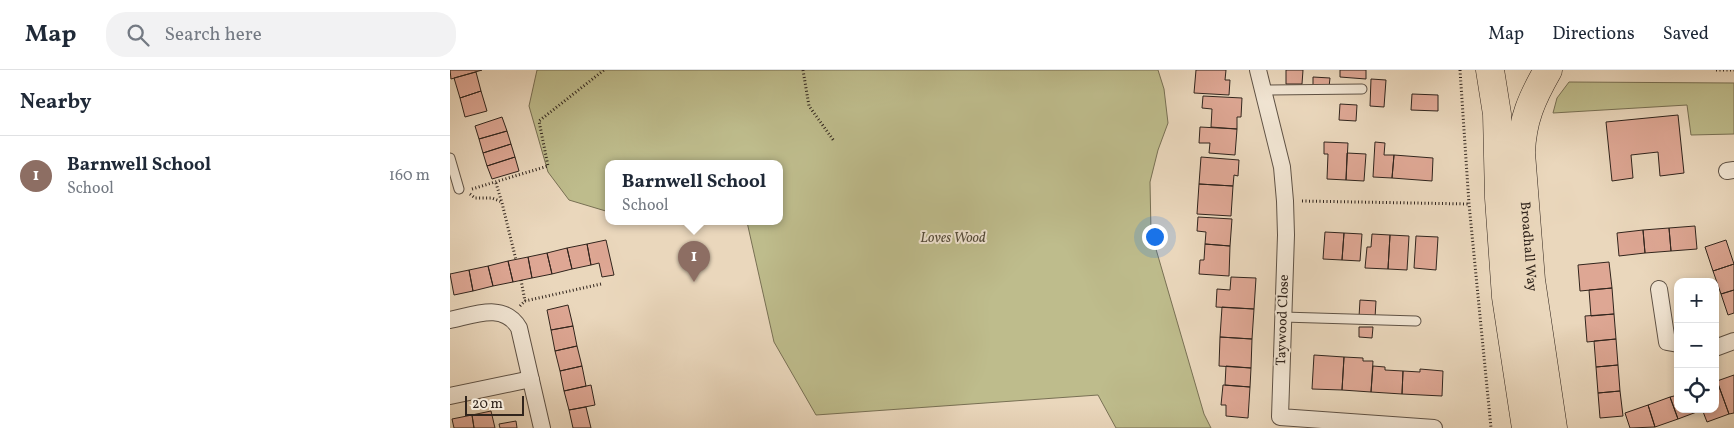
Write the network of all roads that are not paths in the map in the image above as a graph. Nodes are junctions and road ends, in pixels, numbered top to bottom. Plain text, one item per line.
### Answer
1 (1258, 70) edge
2 (1490, 70) edge
3 (1548, 70) edge
4 (1362, 89) dead end
5 (1263, 90) junction
6 (450, 158) edge
7 (459, 189) dead end
8 (1659, 289) dead end
9 (1282, 317) junction
10 (450, 320) edge
11 (1416, 321) dead end
12 (1734, 341) edge
13 (1674, 343) edge
14 (1719, 347) edge
15 (531, 379) junction
16 (450, 396) edge
17 (542, 428) edge
18 (1434, 428) edge
19 (1526, 428) edge
20 (1553, 428) edge

1 - 5 street, Taywood Close
2 - 19 highway, Broadhall Way
3 - 20 highway, Broadhall Way
4 - 5 lane
5 - 9 street, Taywood Close
6 - 7 lane
8 - 13 street
9 - 11 lane
9 - 18 street, Taywood Close
10 - 15 street
12 - 14 street
15 - 16 street
15 - 17 street

